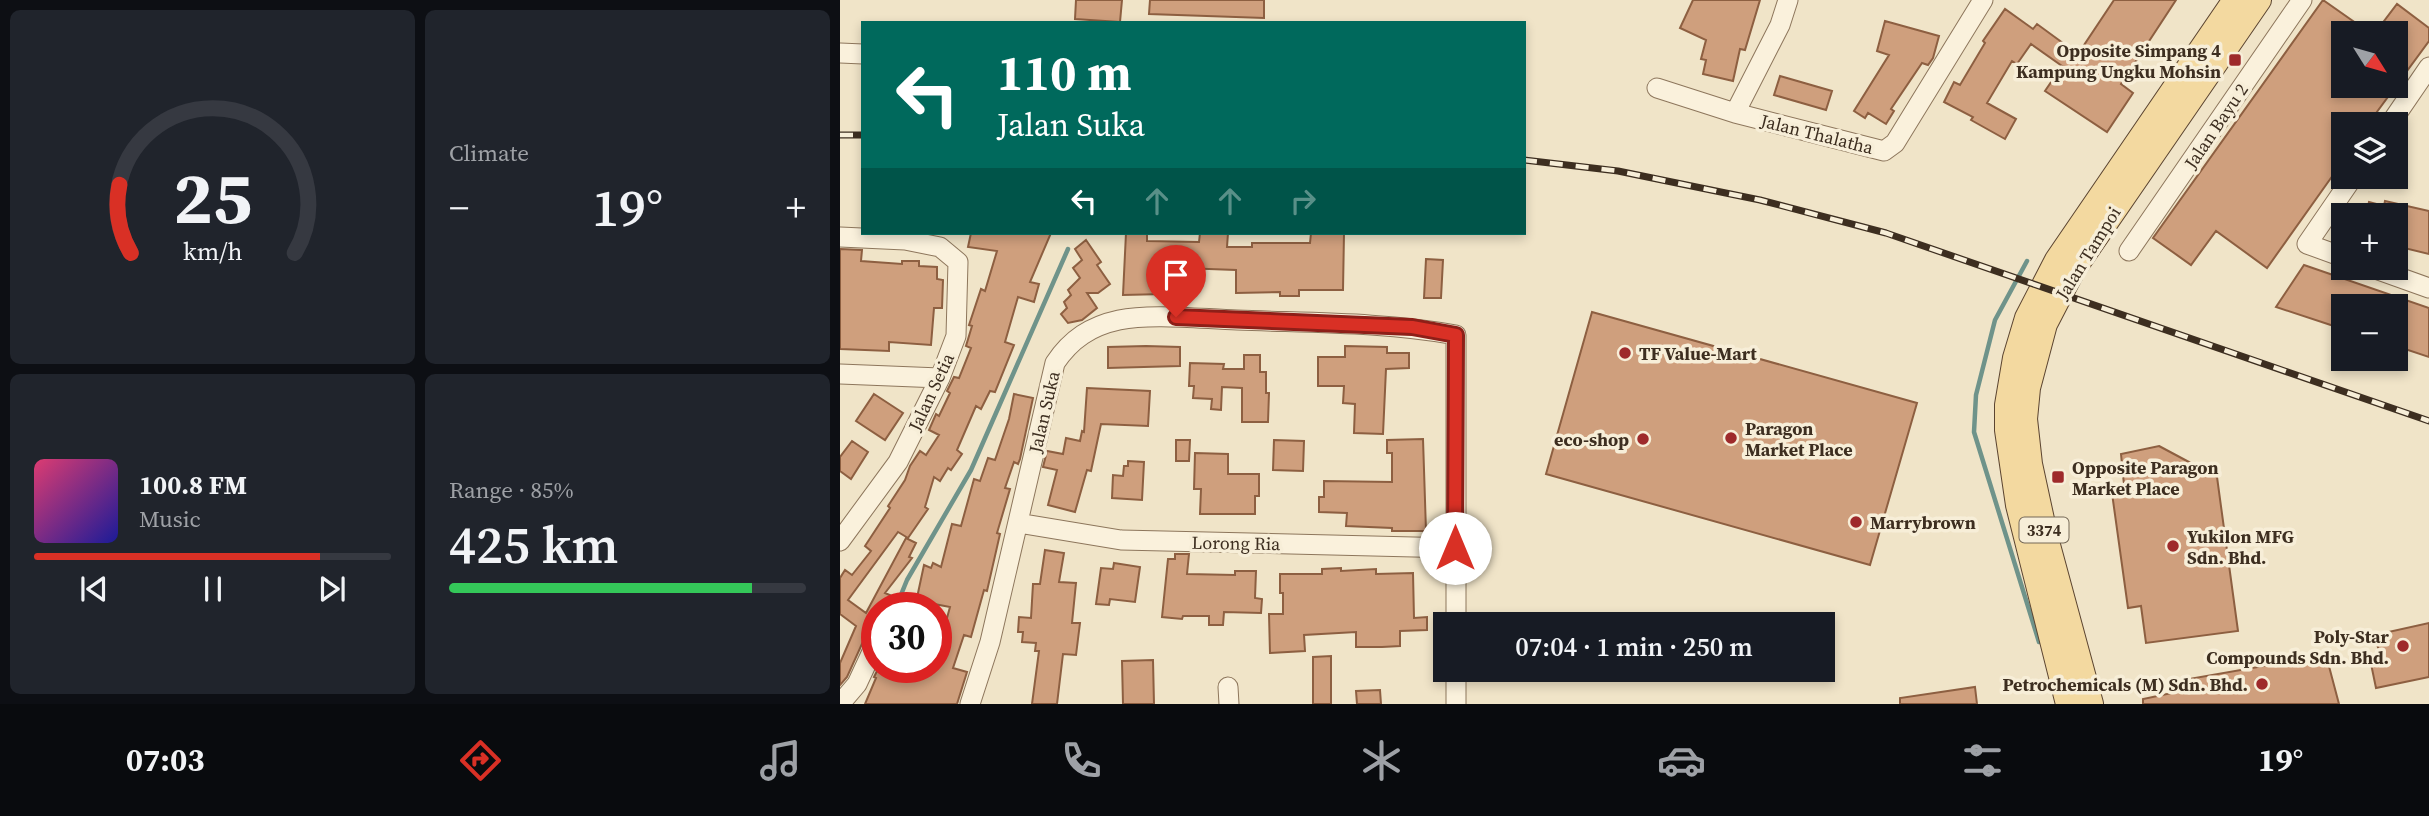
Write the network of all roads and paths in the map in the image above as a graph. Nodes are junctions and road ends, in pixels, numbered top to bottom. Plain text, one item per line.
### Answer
1 (1788, 0) edge
2 (1983, 0) edge
3 (2235, 0) edge
4 (2259, 0) edge
5 (2302, 0) edge
6 (840, 53) edge
7 (861, 54) edge
8 (2429, 67) edge
9 (1657, 88) dead end
10 (2397, 112) edge
11 (1735, 113) junction
12 (2331, 209) edge
13 (840, 237) edge
14 (2129, 251) dead end
15 (2331, 253) edge
16 (2407, 280) edge
17 (2429, 288) edge
18 (840, 374) edge
19 (940, 378) junction
20 (1018, 523) junction
21 (840, 541) edge
22 (1455, 548) junction
23 (1456, 612) edge
24 (861, 675) edge
25 (1456, 682) edge
26 (840, 704) edge
27 (970, 704) edge
28 (1456, 704) edge
29 (2068, 704) edge
30 (2091, 704) edge

1 - 11 street
2 - 11 street, Jalan Thalatha
3 - 29 main road, Jalan Tampoi / 3374
4 - 30 main road, Jalan Tampoi / 3374
5 - 14 street, Jalan Bayu 2
6 - 7 street
8 - 10 street
9 - 11 street, Jalan Thalatha
12 - 15 street
13 - 19 street, Jalan Setia
16 - 17 street
18 - 19 street
19 - 21 street, Jalan Setia
20 - 22 street, Lorong Ria
20 - 22 street, Jalan Suka
20 - 27 street, Jalan Suka
22 - 23 street
24 - 26 street
25 - 28 street

